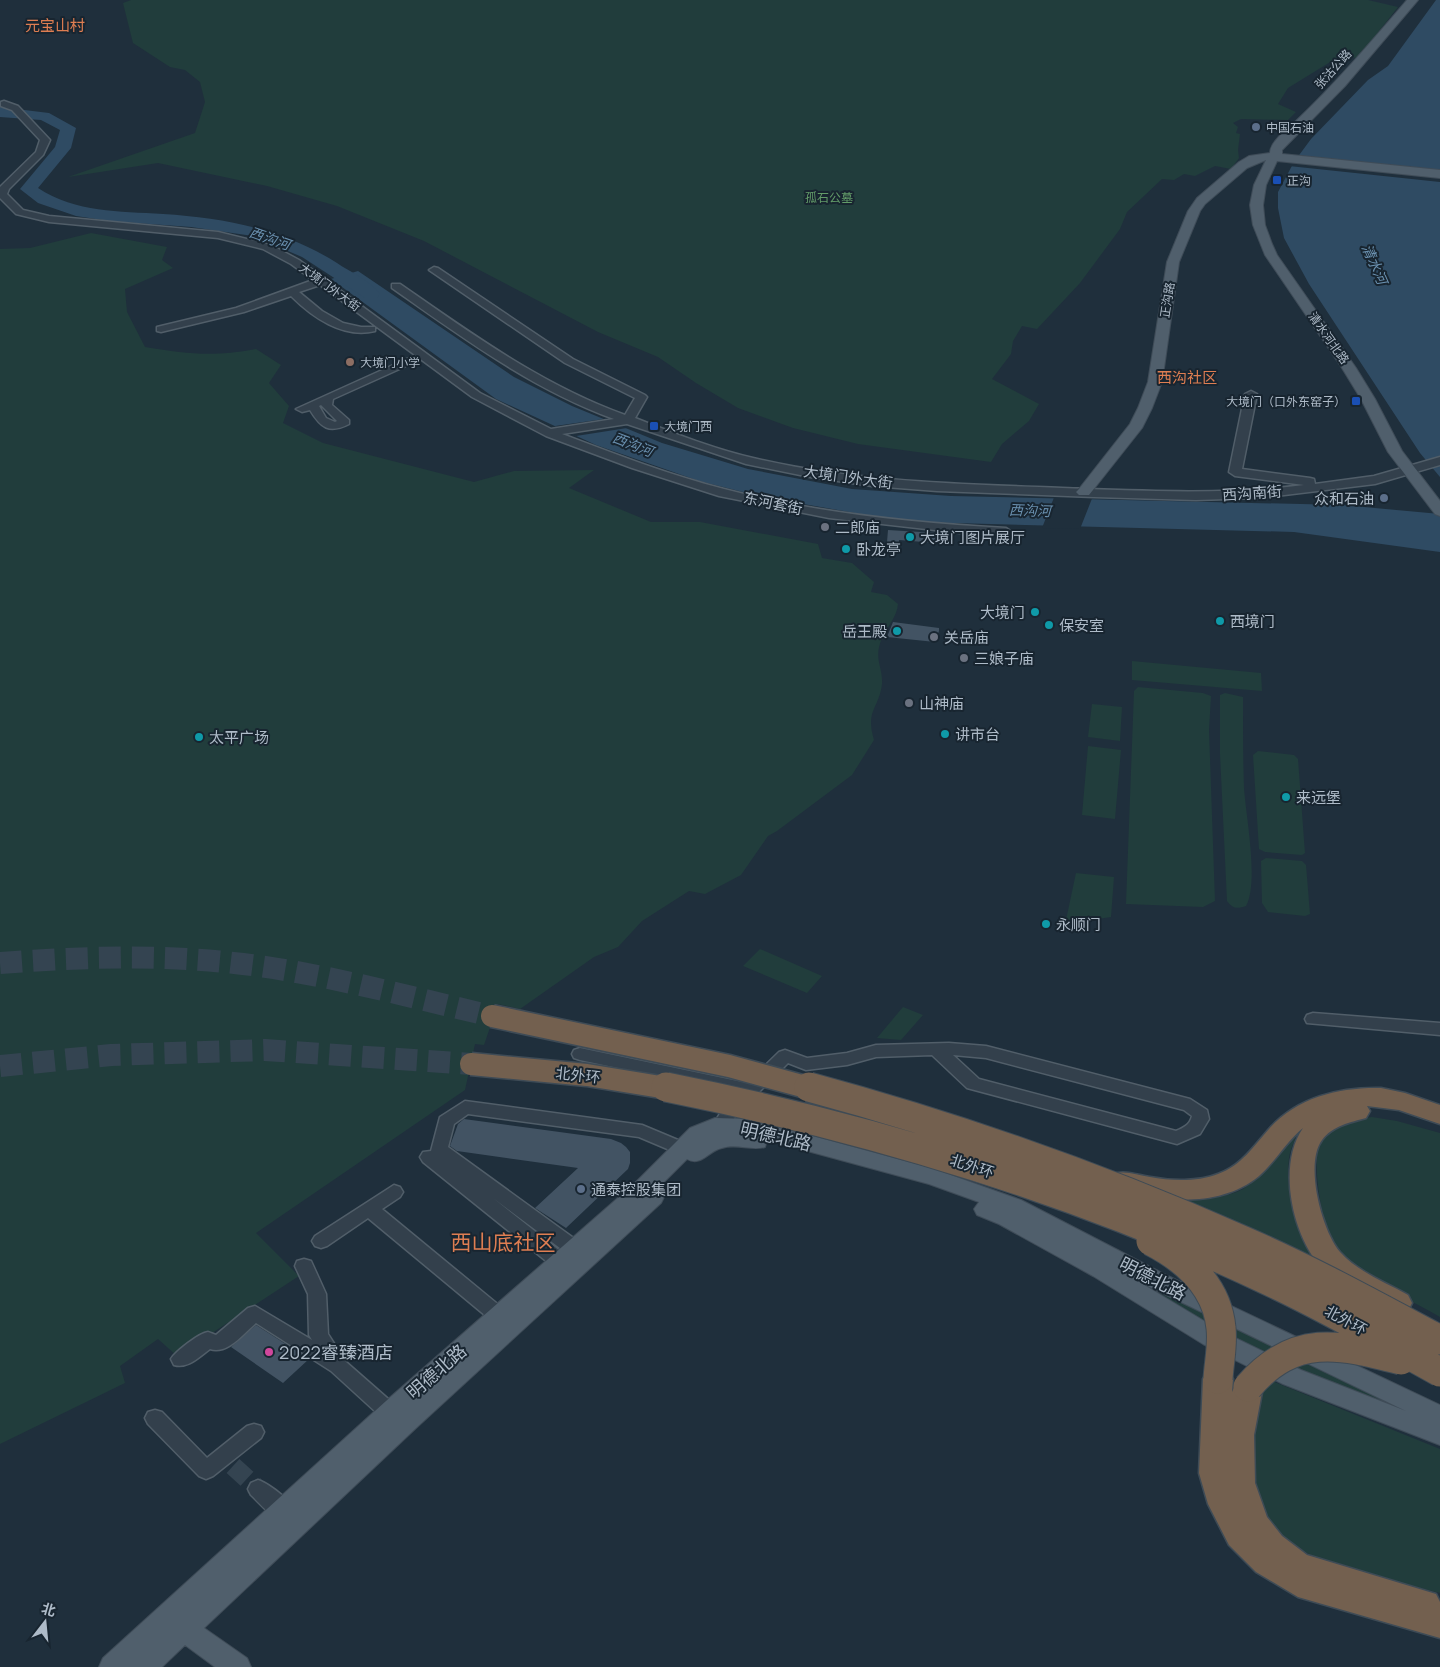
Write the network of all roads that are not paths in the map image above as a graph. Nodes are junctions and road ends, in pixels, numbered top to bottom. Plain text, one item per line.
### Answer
1 (1413, 0) edge
2 (2, 104) edge
3 (40, 131) junction
4 (1276, 158) junction
5 (1440, 176) edge
6 (434, 270) dead end
7 (322, 281) junction
8 (396, 286) dead end
9 (293, 292) junction
10 (383, 326) junction
11 (161, 329) dead end
12 (371, 329) junction
13 (411, 360) junction
14 (1251, 394) dead end
15 (328, 398) junction
16 (495, 406) junction
17 (316, 408) dead end
18 (302, 409) dead end
19 (628, 420) junction
20 (549, 433) junction
21 (1440, 461) edge
22 (1416, 468) junction
23 (1253, 475) junction
24 (1335, 486) junction
25 (1089, 492) junction
26 (1250, 494) junction
27 (1440, 498) edge
28 (1440, 511) edge
29 (1006, 532) dead end
30 (492, 1016) tunnel mouth
31 (1313, 1019) dead end
32 (1440, 1029) edge
33 (936, 1049) junction
34 (580, 1054) dead end
35 (471, 1064) tunnel mouth
36 (750, 1090) junction
37 (860, 1102) junction
38 (1440, 1115) edge
39 (829, 1124) junction
40 (1440, 1126) edge
41 (721, 1132) junction
42 (688, 1152) junction
43 (429, 1157) dead end
44 (394, 1192) dead end
45 (370, 1209) junction
46 (321, 1241) dead end
47 (574, 1260) junction
48 (304, 1266) dead end
49 (505, 1321) junction
50 (1440, 1326) edge
51 (1440, 1340) edge
52 (181, 1359) dead end
53 (339, 1368) junction
54 (1438, 1371) edge
55 (1440, 1416) edge
56 (155, 1418) dead end
57 (396, 1418) junction
58 (254, 1432) dead end
59 (1440, 1435) edge
60 (258, 1489) tunnel mouth
61 (290, 1517) junction
62 (1440, 1608) edge
63 (176, 1623) junction
64 (1440, 1624) edge
65 (113, 1667) edge
66 (143, 1667) edge
67 (237, 1667) edge

1 - 4 main road, 张沽公路
2 - 3 street
2 - 3 street
3 - 7 street, 大境门外大街
4 - 5 main road, 正沟路
4 - 22 main road, 清水河北路
4 - 25 main road, 正沟路
6 - 19 street
7 - 9 street
7 - 10 street, 大境门外大街
8 - 19 street, 大境门外大街
9 - 11 street
9 - 12 street
10 - 12 street
10 - 16 street, 大境门外大街
12 - 13 street
13 - 15 street
13 - 16 street
14 - 23 street
15 - 17 street
15 - 18 street
16 - 20 street, 大境门外大街
19 - 20 street
19 - 25 street, 大境门外大街
20 - 29 street, 东河套街
21 - 22 street, 西沟南街
22 - 24 street, 西沟南街
22 - 27 main road, 清水河北路
22 - 28 main road, 清水河北路
23 - 24 street
23 - 26 street
24 - 26 street, 西沟南街
25 - 26 street, 西沟南街
30 - 37 highway, 北外环, bridge
31 - 32 street
33 - 33 street
33 - 36 street
34 - 36 street
35 - 39 highway, 北外环, bridge
36 - 41 street
37 - 38 highway, bridge
37 - 51 highway, 北外环, bridge
39 - 54 highway, 北外环, bridge
39 - 64 highway, bridge
40 - 50 highway
41 - 42 main road, 明德北路
41 - 55 main road, 明德北路
41 - 59 main road, 明德北路
42 - 47 main road, 明德北路
42 - 47 street
43 - 47 street
44 - 45 street
45 - 46 street
45 - 49 street
47 - 49 main road, 明德北路
48 - 53 street
49 - 57 main road, 明德北路
52 - 53 street
53 - 57 street
54 - 62 highway, bridge
56 - 58 street
57 - 61 main road, 明德北路
60 - 61 street
61 - 63 main road, 明德北路
63 - 65 main road, 明德北路
63 - 66 main road, 明德北路
63 - 67 main road

